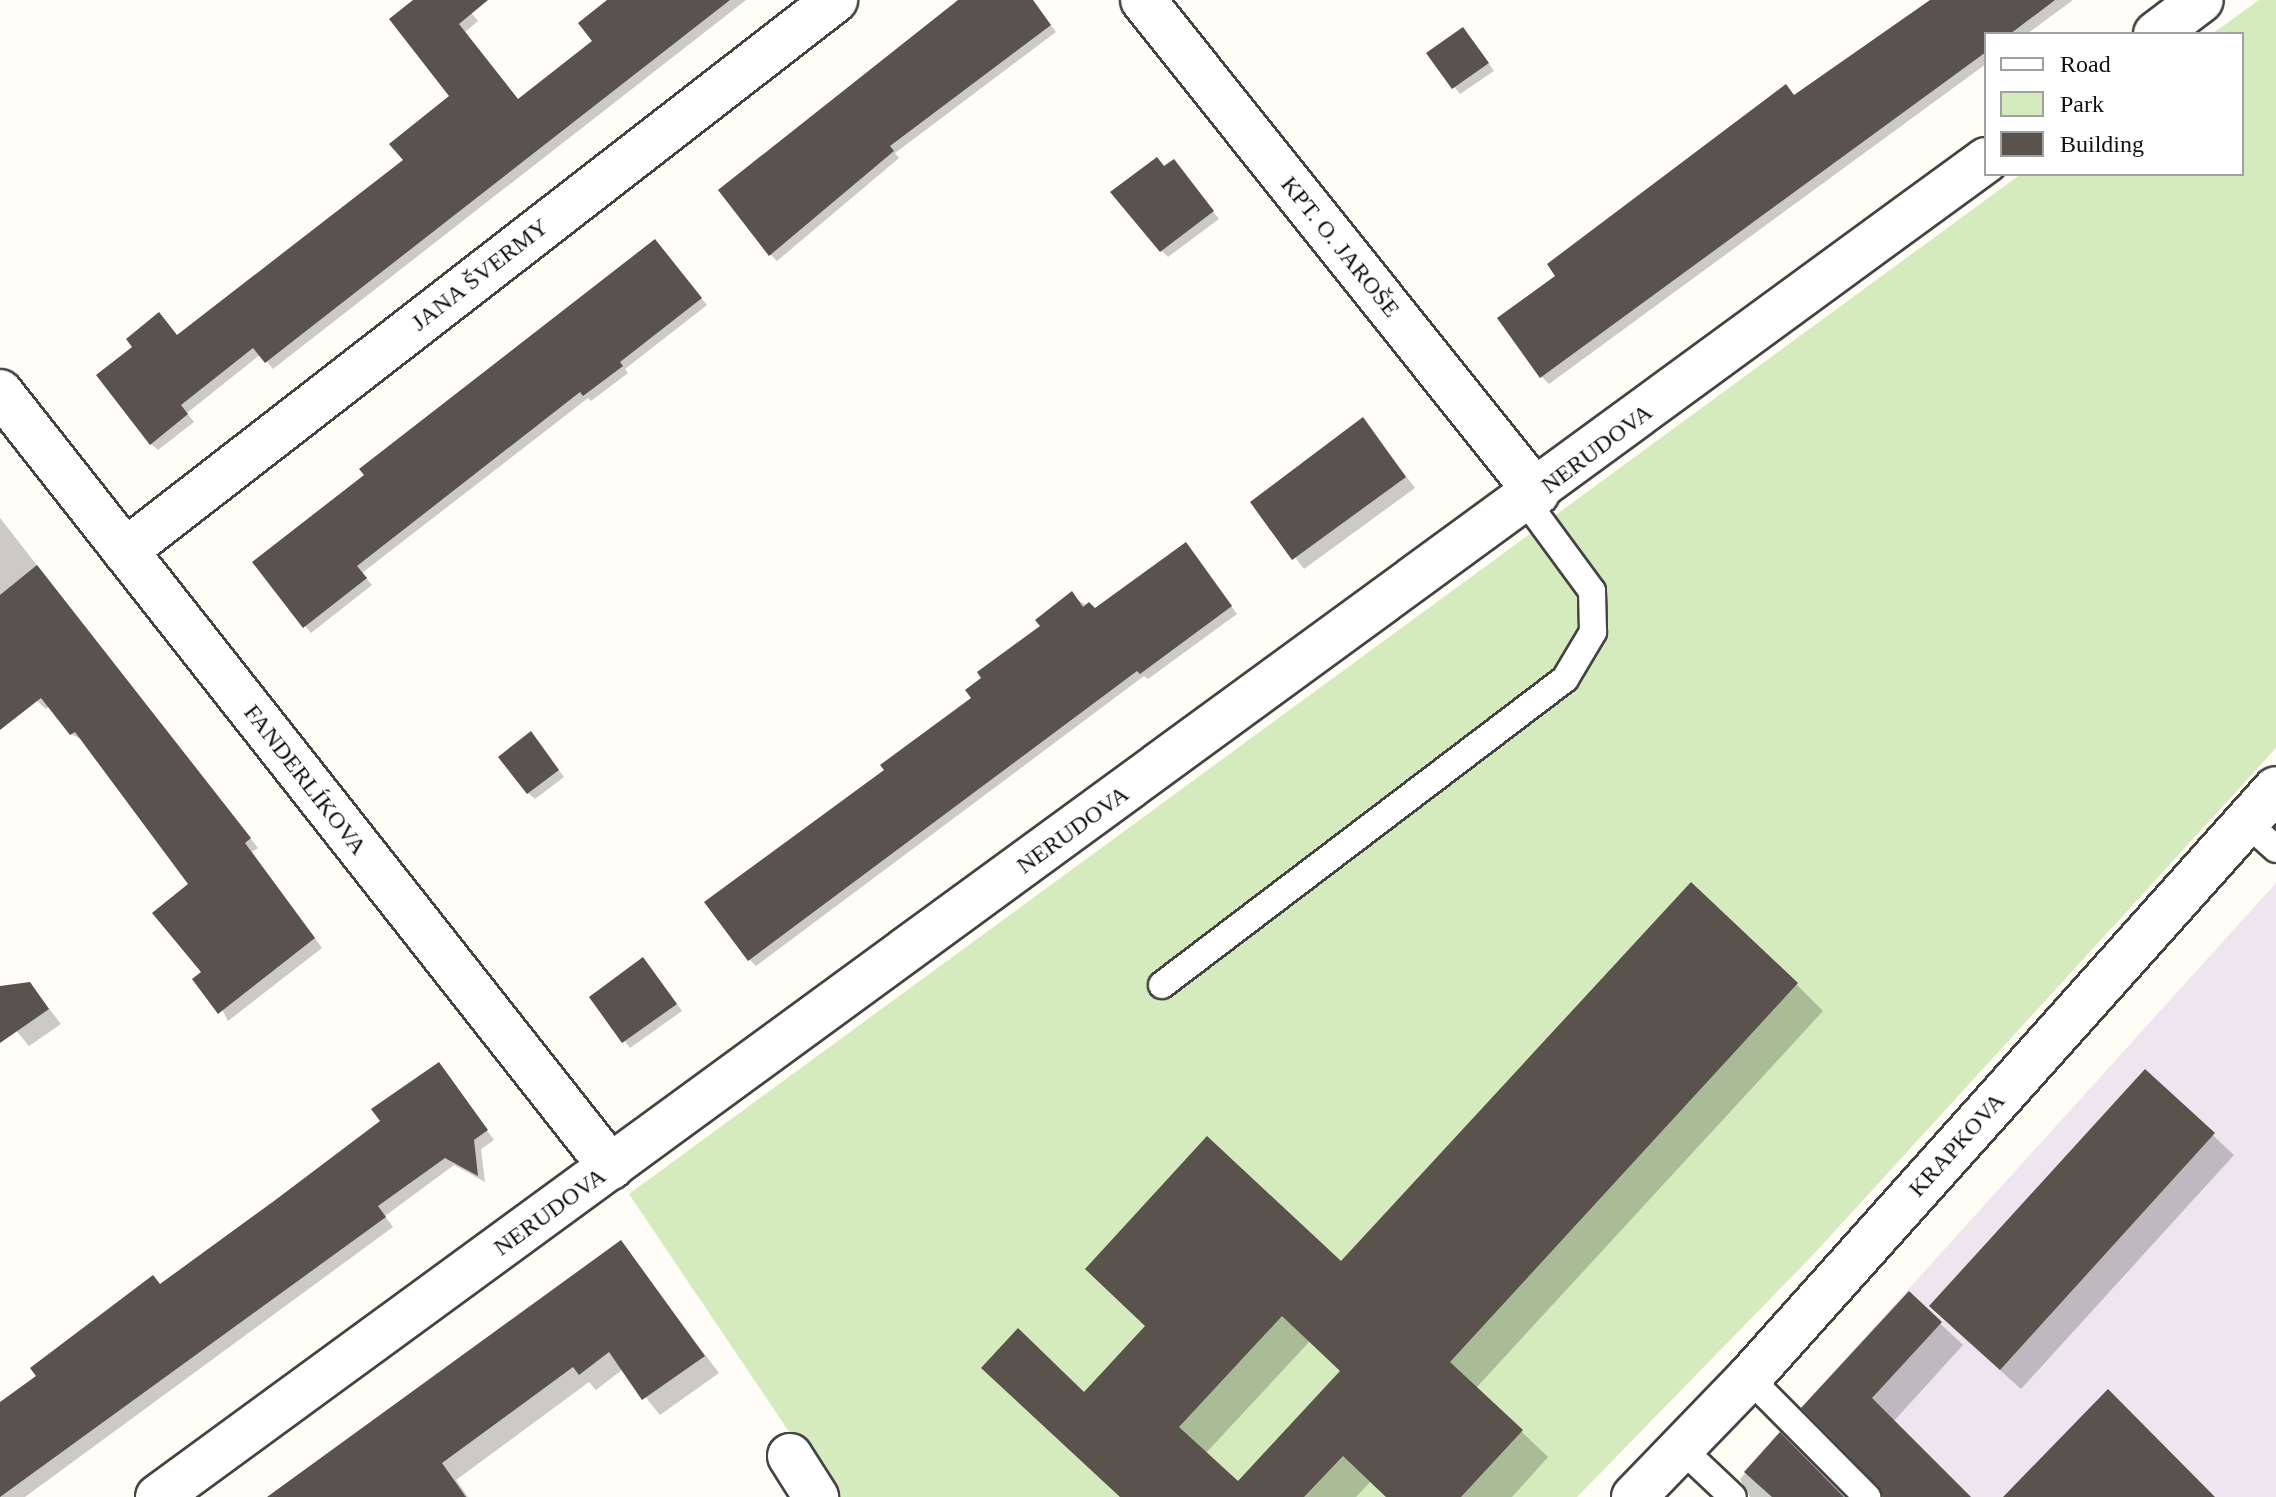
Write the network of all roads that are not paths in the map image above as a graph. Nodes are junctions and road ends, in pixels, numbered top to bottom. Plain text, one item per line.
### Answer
1 (835, 0) edge
2 (1143, 0) edge
3 (2201, 0) edge
4 (2159, 32) edge
5 (1984, 161) edge
6 (0, 392) edge
7 (1532, 497) junction
8 (125, 551) junction
9 (2276, 789) edge
10 (2261, 836) edge
11 (1162, 985) dead end
12 (611, 1167) junction
13 (1749, 1378) junction
14 (1681, 1448) junction
15 (790, 1456) dead end
16 (158, 1497) edge
17 (816, 1497) edge
18 (1634, 1497) edge
19 (1733, 1497) edge
20 (1867, 1497) edge

1 - 8 street, JANA ŠVERMY
2 - 7 street, KPT. O. JAROŠE
3 - 4 street
5 - 7 street, NERUDOVA
6 - 8 street, FANDERLÍKOVA
7 - 11 lane
7 - 12 street, NERUDOVA
8 - 12 street, FANDERLÍKOVA
9 - 10 street, KRAPKOVA
10 - 13 street, KRAPKOVA
12 - 16 street, NERUDOVA
13 - 14 street, KRAPKOVA
13 - 20 lane
14 - 18 street, KRAPKOVA
14 - 19 lane
15 - 17 street

